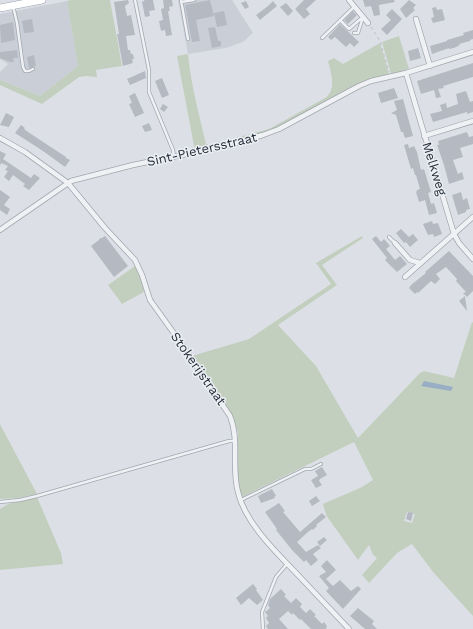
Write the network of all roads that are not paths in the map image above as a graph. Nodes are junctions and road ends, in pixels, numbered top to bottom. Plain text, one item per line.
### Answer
1 (42, 0) edge
2 (135, 0) edge
3 (194, 0) edge
4 (349, 0) edge
5 (181, 1) edge
6 (13, 6) junction
7 (354, 7) junction
8 (0, 8) edge
9 (363, 17) junction
10 (416, 19) dead end
11 (340, 20) junction
12 (368, 23) road end
13 (354, 33) dead end
14 (322, 38) dead end
15 (188, 39) dead end
16 (473, 52) edge
17 (430, 66) junction
18 (33, 69) dead end
19 (406, 74) junction
20 (473, 121) edge
21 (424, 136) junction
22 (0, 138) edge
23 (174, 157) junction
24 (68, 183) junction
25 (473, 217) edge
26 (0, 230) edge
27 (454, 234) junction
28 (389, 237) dead end
29 (395, 243) joint
30 (473, 259) edge
31 (420, 263) junction
32 (405, 277) dead end
33 (235, 441) junction
34 (321, 464) dead end
35 (240, 500) junction
36 (0, 502) edge
37 (288, 564) junction
38 (263, 629) edge
39 (349, 629) edge

1 - 6 main road
2 - 23 lane
3 - 5 lane
4 - 7 street
5 - 15 lane
6 - 8 main road
6 - 18 lane
7 - 9 street
7 - 11 lane
9 - 11 lane
9 - 12 street
9 - 13 lane
10 - 17 street
11 - 14 lane
16 - 17 street, Sint-Pietersstraat
17 - 19 street, Sint-Pietersstraat
19 - 21 street, Melkweg
19 - 23 street, Sint-Pietersstraat
20 - 21 street
21 - 27 street, Melkweg
22 - 24 street, Stokerijstraat
23 - 24 street, Sint-Pietersstraat
24 - 26 street, Sint-Pietersstraat
24 - 33 street, Stokerijstraat
25 - 27 street
27 - 30 street, Melkweg
27 - 31 street
28 - 29 lane
29 - 31 street
31 - 32 street
33 - 35 street, Stokerijstraat
33 - 36 lane
34 - 35 lane
35 - 37 street, Stokerijstraat
37 - 38 lane
37 - 39 street, Stokerijstraat

